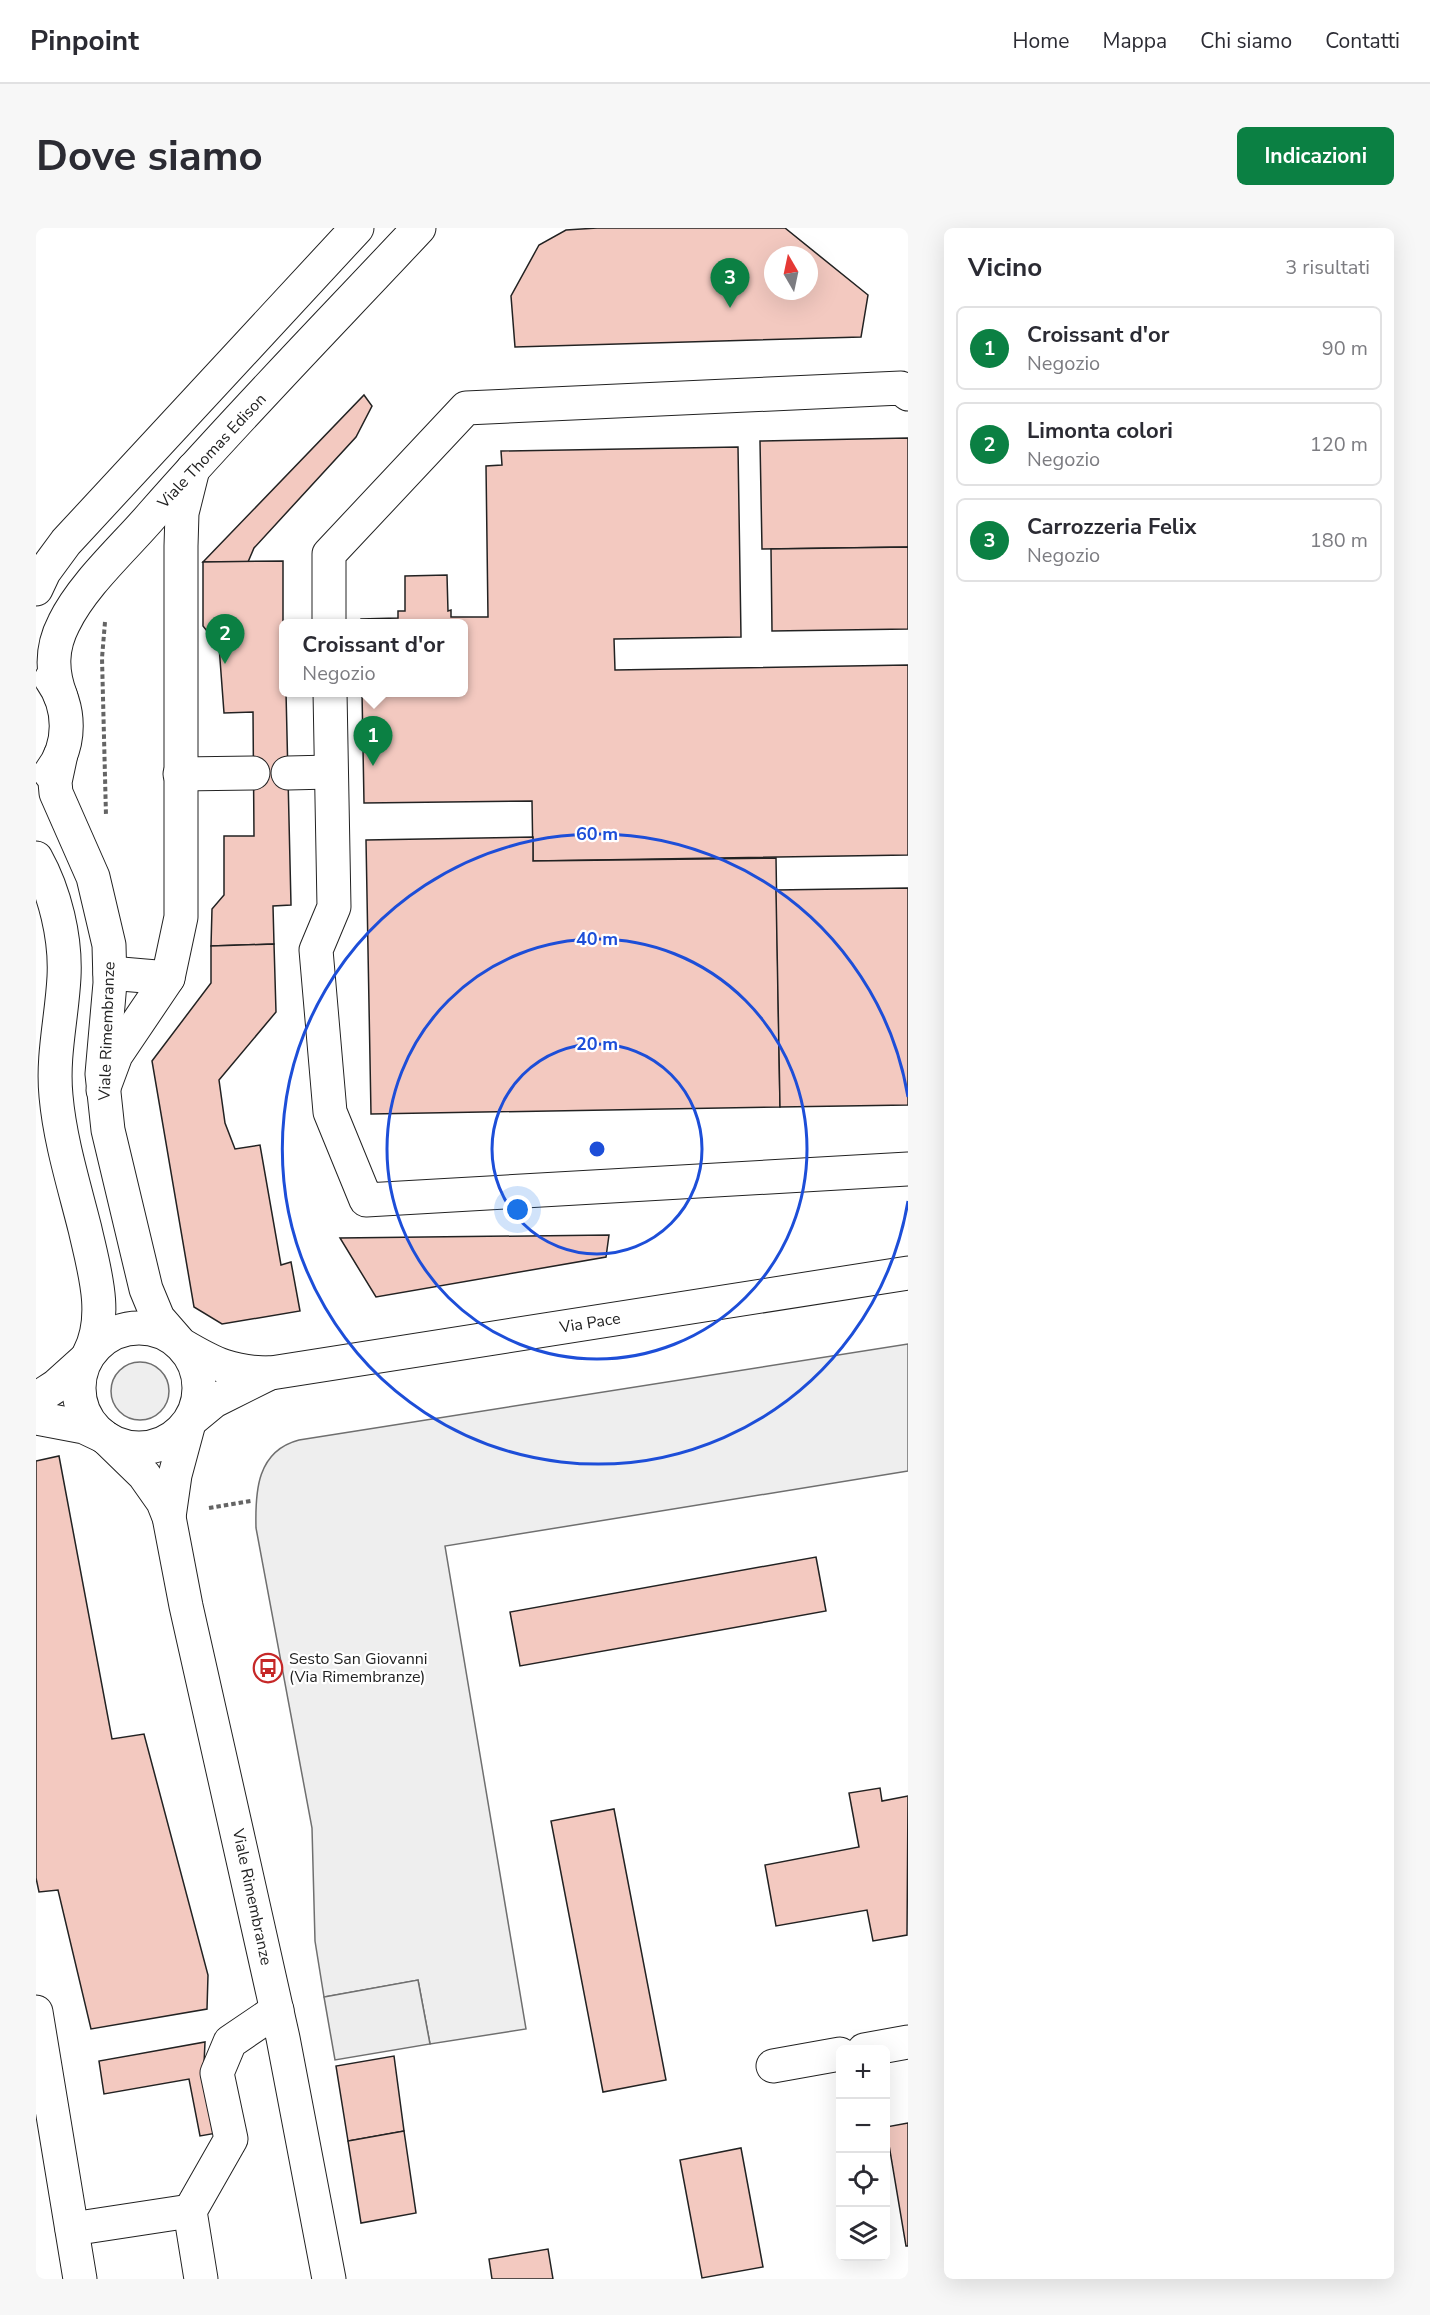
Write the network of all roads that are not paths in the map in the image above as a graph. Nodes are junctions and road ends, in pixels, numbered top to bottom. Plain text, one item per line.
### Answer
1 (357, 228) edge
2 (419, 228) edge
3 (908, 394) edge
4 (193, 469) junction
5 (39, 571) edge
6 (329, 619) edge
7 (36, 664) edge
8 (61, 697) junction
9 (330, 697) edge
10 (61, 754) junction
11 (288, 772) dead end
12 (330, 772) junction
13 (254, 773) dead end
14 (180, 774) junction
15 (36, 786) edge
16 (36, 858) edge
17 (110, 973) junction
18 (168, 978) junction
19 (103, 1090) junction
20 (908, 1169) edge
21 (908, 1273) edge
22 (180, 1343) junction
23 (88, 1356) junction
24 (271, 1372) junction
25 (36, 1399) edge
26 (36, 1418) edge
27 (190, 1421) junction
28 (105, 1437) junction
29 (169, 1517) junction
30 (277, 2010) junction
31 (36, 2012) edge
32 (908, 2042) edge
33 (889, 2045) edge
34 (836, 2055) edge
35 (773, 2066) dead end
36 (190, 2211) junction
37 (72, 2229) junction
38 (80, 2279) edge
39 (201, 2279) edge
40 (329, 2279) edge

1 - 5 street
2 - 4 street, Viale Thomas Edison
3 - 6 street
4 - 8 street, Viale Thomas Edison
4 - 14 street
7 - 8 street
8 - 10 street, Viale Thomas Edison
9 - 12 street
10 - 15 street
10 - 17 street, Viale Rimembranze
11 - 12 street
12 - 20 street
13 - 14 street
14 - 18 street
16 - 23 street
17 - 18 street
17 - 19 street, Viale Rimembranze
18 - 19 street
19 - 22 street, Viale Rimembranze
21 - 24 street, Via Pace
22 - 23 street
22 - 24 street, Via Pace
22 - 27 street
23 - 25 street
23 - 28 street
24 - 27 street, Via Pace
26 - 28 street
27 - 28 street
27 - 29 street, Viale Rimembranze
28 - 29 street, Viale Rimembranze
29 - 30 street, Viale Rimembranze
30 - 36 street
30 - 40 street, Viale Rimembranze
31 - 37 street
32 - 33 street
34 - 35 street
36 - 37 street
36 - 39 street
37 - 38 street

